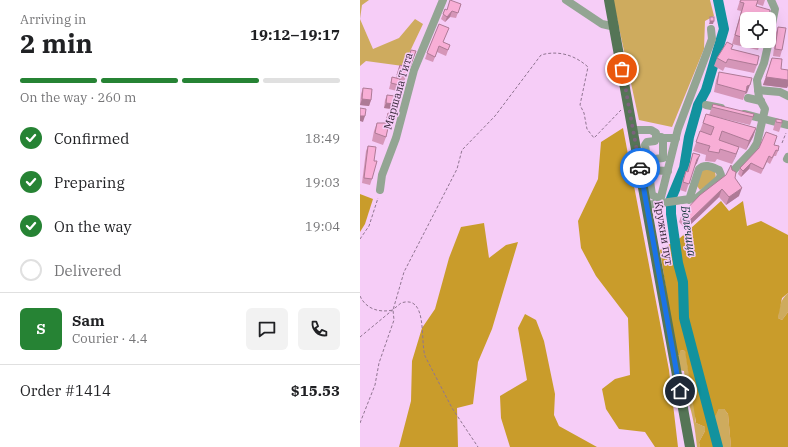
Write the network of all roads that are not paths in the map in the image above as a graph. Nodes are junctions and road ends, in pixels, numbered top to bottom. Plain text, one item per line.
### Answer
1 (443, 0) edge
2 (566, 0) edge
3 (609, 0) edge
4 (771, 0) edge
5 (774, 12) edge
6 (615, 27) junction
7 (711, 29) dead end
8 (767, 48) edge
9 (758, 90) junction
10 (788, 96) edge
11 (748, 98) dead end
12 (760, 101) junction
13 (706, 105) dead end
14 (763, 118) junction
15 (788, 125) edge
16 (633, 130) junction
17 (660, 137) junction
18 (676, 138) junction
19 (646, 160) junction
20 (647, 170) junction
21 (668, 171) junction
22 (733, 171) edge
23 (650, 183) junction
24 (664, 184) junction
25 (380, 190) road end
26 (689, 200) junction
27 (647, 205) junction
28 (690, 447) edge

1 - 25 street, Маршала Тита
2 - 6 street
3 - 6 main road, Кружни пут
4 - 5 street
6 - 16 main road, Кружни пут
7 - 18 street
8 - 9 street
9 - 10 street
9 - 12 street
11 - 12 street
12 - 14 street
13 - 14 street
14 - 15 street
14 - 22 street
16 - 17 street
16 - 27 main road, Кружни пут
17 - 18 street
17 - 19 street
17 - 19 street
18 - 21 street
19 - 20 street
20 - 21 street
20 - 23 street
21 - 24 street
23 - 24 street
23 - 24 street
26 - 26 street
26 - 27 street
27 - 28 main road, Кружни пут

